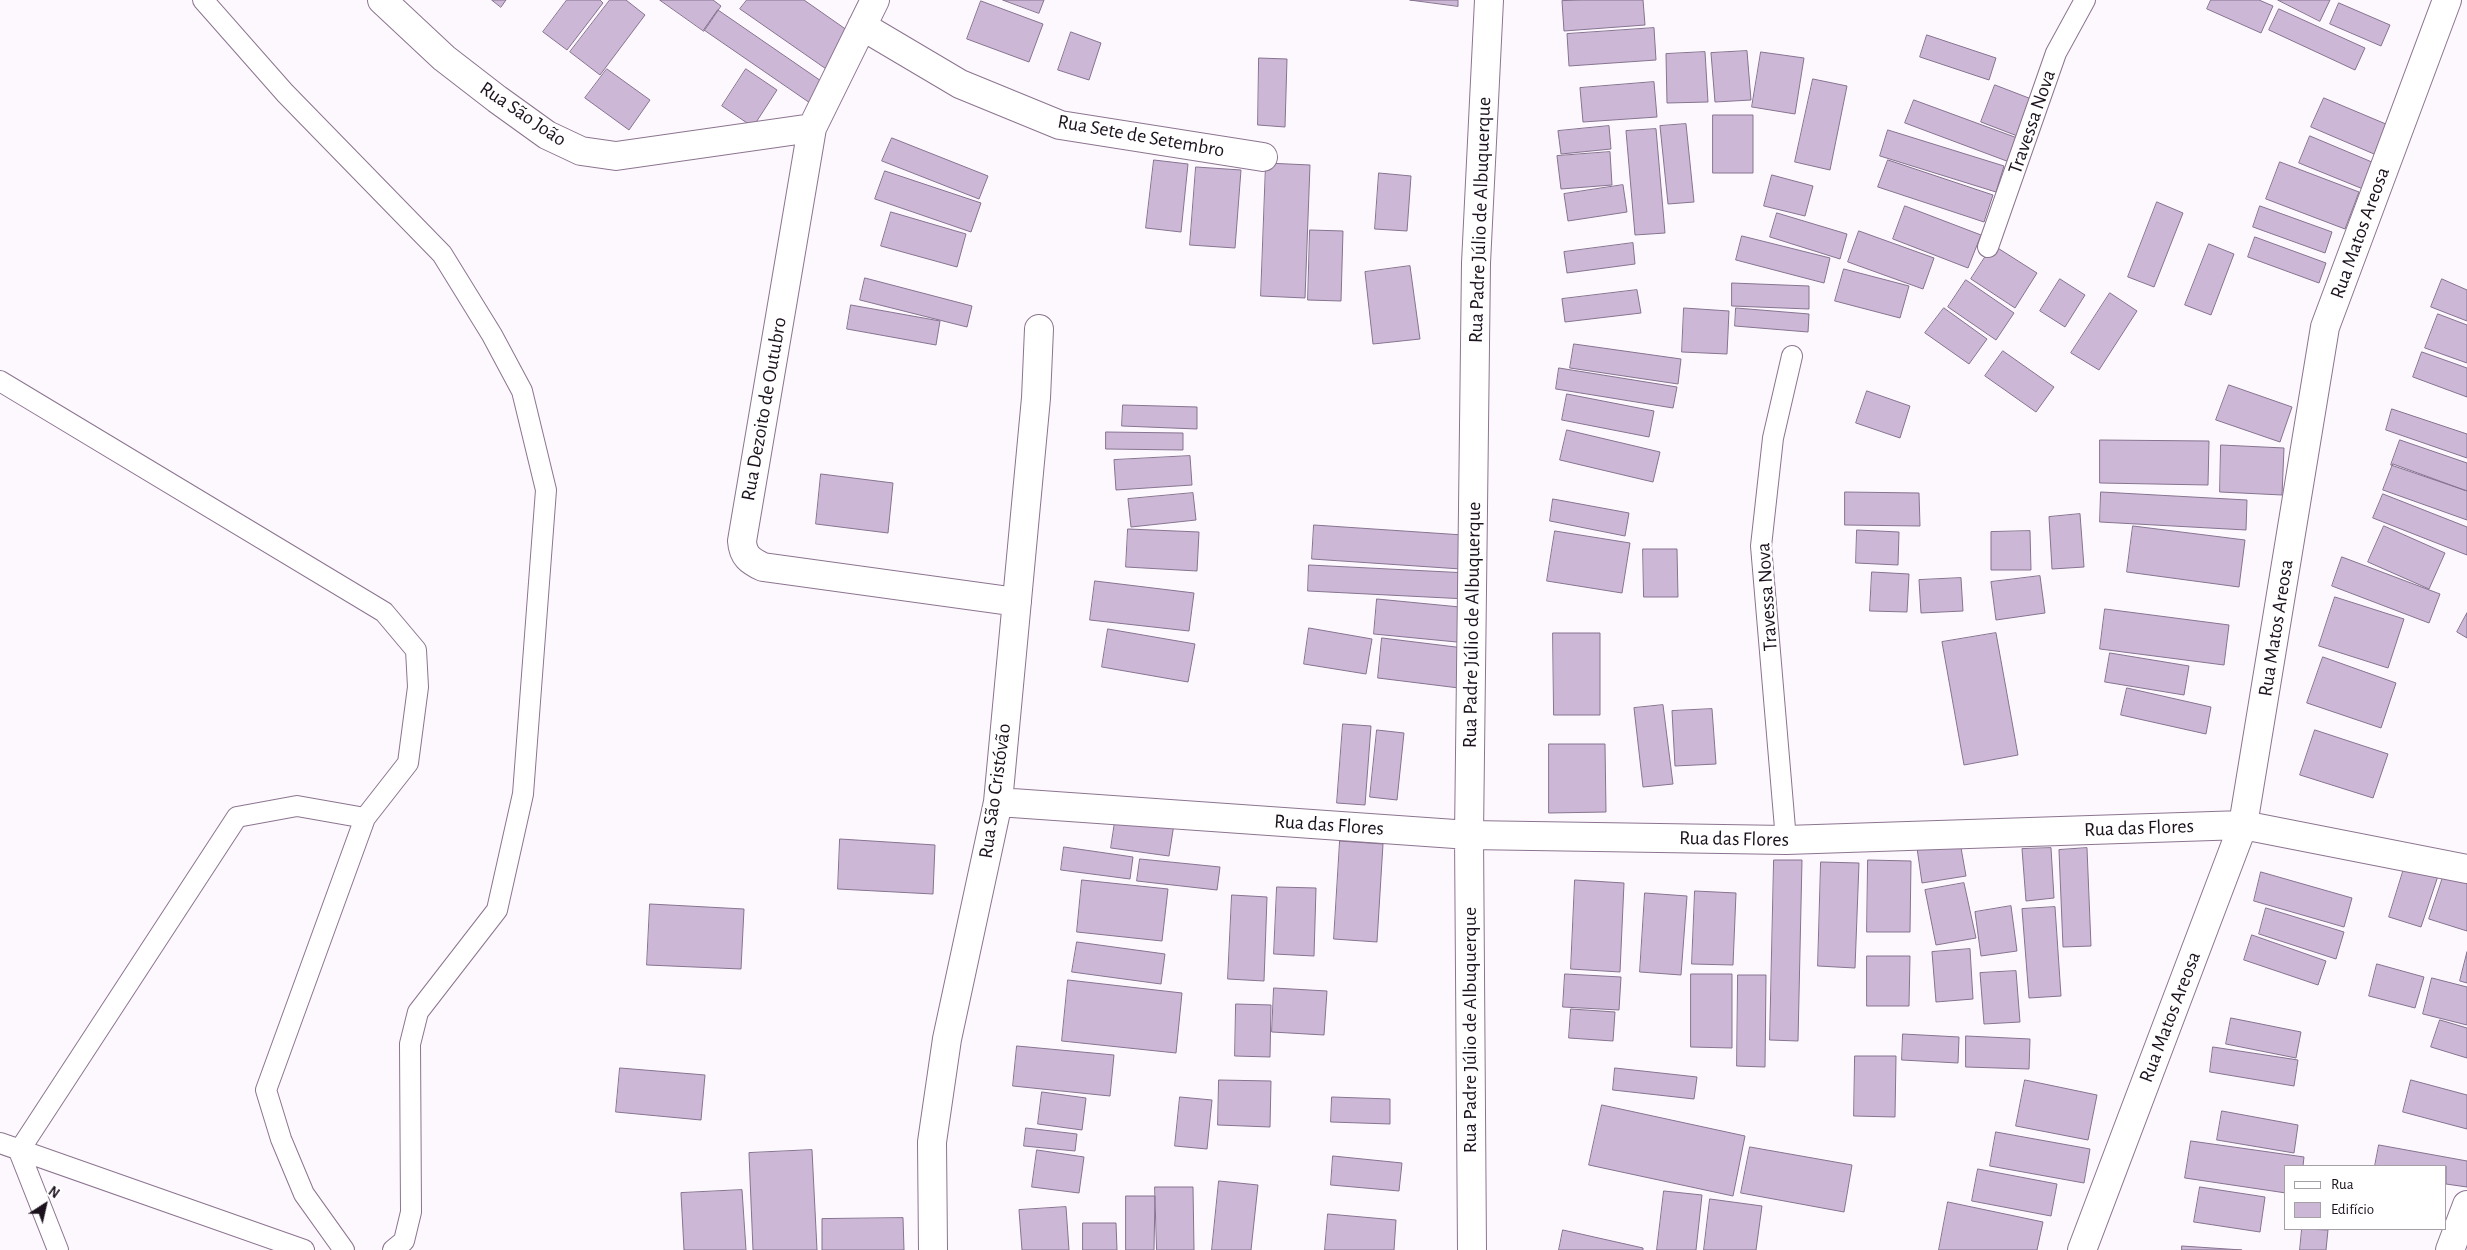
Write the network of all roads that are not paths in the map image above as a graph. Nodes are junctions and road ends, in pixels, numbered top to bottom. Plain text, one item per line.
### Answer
1 (202, 0) edge
2 (382, 0) edge
3 (874, 0) edge
4 (1489, 0) edge
5 (2085, 0) edge
6 (2447, 0) edge
7 (862, 26) junction
8 (812, 128) junction
9 (1263, 156) dead end
10 (1988, 247) dead end
11 (1039, 329) dead end
12 (1792, 356) dead end
13 (0, 381) edge
14 (1017, 602) junction
15 (998, 802) junction
16 (366, 818) junction
17 (2243, 825) junction
18 (1469, 835) junction
19 (1786, 840) junction
20 (2467, 869) edge
21 (0, 1143) edge
22 (19, 1151) junction
23 (2467, 1205) edge
24 (58, 1250) edge
25 (304, 1250) edge
26 (344, 1250) edge
27 (393, 1250) edge
28 (933, 1250) edge
29 (1472, 1250) edge
30 (2082, 1250) edge
31 (2450, 1250) edge

1 - 27 lane
2 - 8 street, Rua São João
3 - 7 street, Rua Dezoito de Outubro
4 - 18 street, Rua Padre Júlio de Albuquerque
5 - 10 lane, Travessa Nova
6 - 17 street, Rua Matos Areosa
7 - 8 street, Rua Dezoito de Outubro
7 - 9 street, Rua Sete de Setembro
8 - 14 street, Rua Dezoito de Outubro
11 - 14 street, Rua São Cristóvão
12 - 19 lane, Travessa Nova
13 - 16 lane
14 - 15 street, Rua São Cristóvão
15 - 18 street, Rua das Flores
15 - 28 street, Rua São Cristóvão
16 - 22 lane
16 - 26 lane
17 - 19 street, Rua das Flores
17 - 20 street, Rua das Flores
17 - 30 street, Rua Matos Areosa
18 - 19 street, Rua das Flores
18 - 29 street, Rua Padre Júlio de Albuquerque
21 - 22 lane
22 - 24 lane
22 - 25 lane
23 - 31 street

